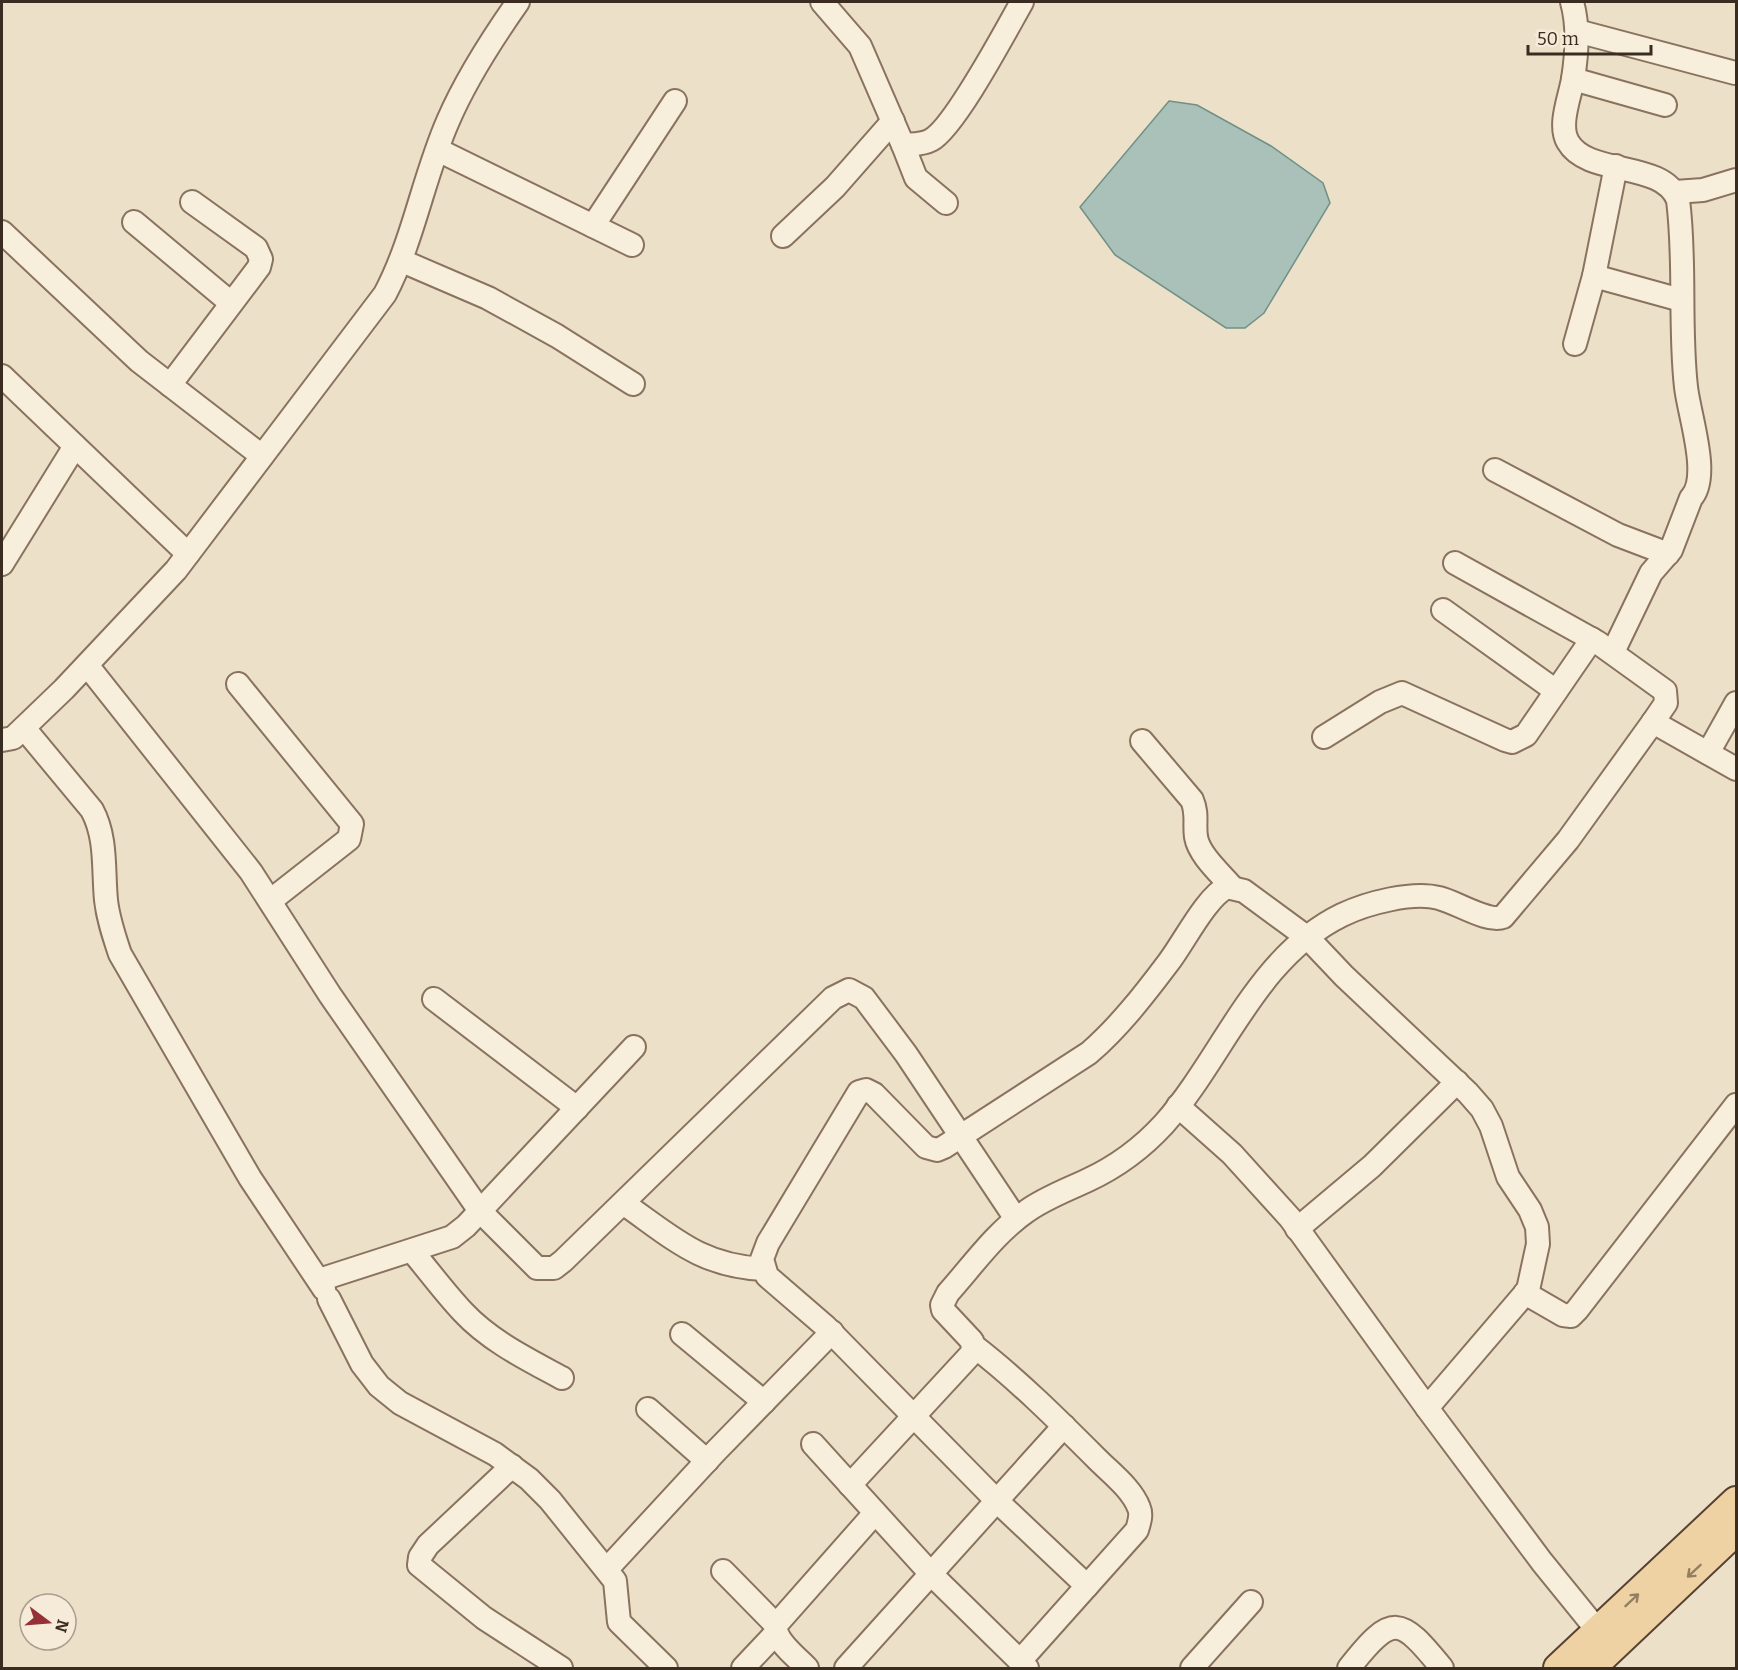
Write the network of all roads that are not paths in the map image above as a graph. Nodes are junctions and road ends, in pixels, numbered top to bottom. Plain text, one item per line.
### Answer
1 (518, 2) edge
2 (822, 2) edge
3 (1022, 2) edge
4 (1572, 2) edge
5 (1577, 31) junction
6 (1735, 73) dead end
7 (1573, 79) junction
8 (675, 101) dead end
9 (1665, 105) dead end
10 (893, 121) junction
11 (903, 145) junction
12 (438, 150) junction
13 (1617, 166) junction
14 (1737, 180) edge
15 (1675, 192) junction
16 (192, 202) dead end
17 (946, 203) dead end
18 (134, 222) dead end
19 (593, 226) junction
20 (2, 232) edge
21 (783, 237) dead end
22 (632, 245) dead end
23 (402, 261) junction
24 (1594, 276) junction
25 (1681, 300) junction
26 (231, 303) junction
27 (1575, 344) dead end
28 (2, 376) edge
29 (633, 384) dead end
30 (170, 385) junction
31 (75, 446) junction
32 (262, 456) junction
33 (1495, 471) dead end
34 (188, 554) junction
35 (1668, 554) junction
36 (1455, 563) dead end
37 (2, 564) edge
38 (1443, 610) dead end
39 (1592, 639) junction
40 (1613, 652) junction
41 (87, 665) junction
42 (238, 684) dead end
43 (1556, 691) junction
44 (1737, 704) edge
45 (1653, 722) junction
46 (24, 728) junction
47 (1324, 737) dead end
48 (1142, 741) dead end
49 (3, 742) edge
50 (1708, 753) junction
51 (1737, 769) edge
52 (1232, 887) junction
53 (270, 901) junction
54 (1308, 938) junction
55 (434, 999) dead end
56 (634, 1047) dead end
57 (1457, 1082) junction
58 (1737, 1105) edge
59 (1178, 1106) junction
60 (577, 1108) junction
61 (961, 1136) junction
62 (623, 1203) junction
63 (480, 1211) junction
64 (1016, 1219) junction
65 (1298, 1229) junction
66 (412, 1251) junction
67 (763, 1269) junction
68 (324, 1290) junction
69 (1525, 1293) junction
70 (832, 1332) junction
71 (682, 1334) dead end
72 (974, 1346) junction
73 (562, 1378) dead end
74 (764, 1402) junction
75 (1427, 1407) junction
76 (648, 1409) dead end
77 (915, 1416) junction
78 (1064, 1426) junction
79 (813, 1444) dead end
80 (707, 1461) junction
81 (512, 1466) junction
82 (850, 1485) junction
83 (1737, 1501) edge
84 (998, 1502) junction
85 (875, 1513) junction
86 (1737, 1531) edge
87 (607, 1569) junction
88 (723, 1571) dead end
89 (932, 1575) junction
90 (1087, 1586) junction
91 (1251, 1602) dead end
92 (776, 1629) junction
93 (1598, 1631) junction
94 (1023, 1665) edge
95 (561, 1668) edge
96 (666, 1668) edge
97 (743, 1668) edge
98 (807, 1668) edge
99 (846, 1668) edge
100 (1192, 1668) edge
101 (1349, 1668) edge
102 (1442, 1668) edge
103 (1558, 1668) edge
104 (1591, 1668) edge

1 - 12 street
2 - 10 street
3 - 11 street
4 - 5 street
5 - 6 street
5 - 7 street
7 - 9 street
7 - 13 street
8 - 19 street
10 - 11 street
10 - 21 street
11 - 17 street
12 - 19 street
12 - 23 street
13 - 15 street
13 - 24 street
14 - 15 street
15 - 25 street
16 - 26 street
18 - 26 street
19 - 22 street
20 - 30 street
23 - 29 street
23 - 32 street
24 - 25 street
24 - 27 street
25 - 35 street
26 - 30 street
28 - 31 street
30 - 32 street
31 - 34 street
31 - 37 street
32 - 34 street
33 - 35 street
34 - 41 street
35 - 40 street
36 - 39 street
38 - 43 street
39 - 40 street
39 - 43 street
40 - 45 street
41 - 46 street
41 - 53 street
42 - 53 street
43 - 47 street
44 - 50 street
45 - 50 street
45 - 54 street
46 - 49 street
46 - 68 street
48 - 52 street
50 - 51 street
52 - 54 street
52 - 61 street
53 - 63 street
54 - 57 street
54 - 59 street
55 - 60 street
56 - 60 street
57 - 65 street
57 - 69 street
58 - 69 street
59 - 64 street
59 - 65 street
60 - 63 street
61 - 62 street
61 - 64 street
61 - 67 street
62 - 63 street
62 - 67 street
63 - 66 street
64 - 72 street
65 - 75 street
66 - 68 street
66 - 73 street
67 - 70 street
68 - 81 street
69 - 75 street
70 - 74 street
70 - 77 street
71 - 74 street
72 - 77 street
72 - 78 street
74 - 80 street
75 - 93 street
76 - 80 street
77 - 82 street
77 - 84 street
78 - 84 street
78 - 90 street
79 - 82 street
80 - 87 street
81 - 87 street
81 - 95 street
82 - 85 street
93 -> 83 main road
84 - 89 street
84 - 90 street
85 - 89 street
85 - 92 street
86 -> 104 main road
87 - 96 street
88 - 92 street
89 - 94 street
89 - 99 street
90 - 94 street
91 - 100 street
92 - 97 street
92 - 98 street
93 - 103 main road
101 - 102 street

